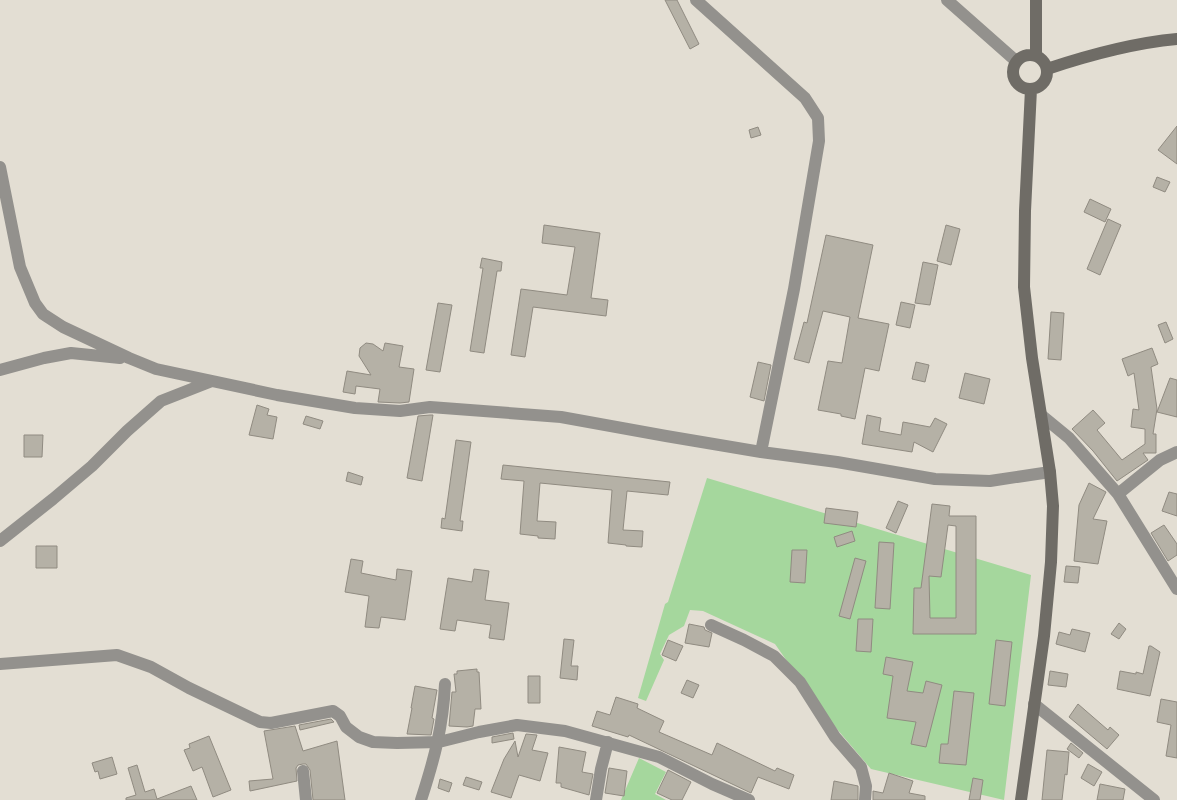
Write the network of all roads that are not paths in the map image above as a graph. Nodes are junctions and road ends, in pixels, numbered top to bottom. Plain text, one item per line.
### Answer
1 (696, 0) edge
2 (947, 0) edge
3 (1036, 0) edge
4 (1177, 39) edge
5 (1036, 55) junction
6 (1016, 61) junction
7 (1047, 69) junction
8 (1031, 89) junction
9 (0, 167) edge
10 (129, 358) junction
11 (0, 370) edge
12 (212, 381) junction
13 (1041, 415) junction
14 (761, 452) junction
15 (1177, 452) edge
16 (1050, 472) junction
17 (1118, 494) junction
18 (0, 541) edge
19 (1177, 589) edge
20 (711, 625) dead end
21 (0, 664) edge
22 (445, 684) dead end
23 (1034, 704) junction
24 (439, 742) junction
25 (608, 742) junction
26 (303, 771) dead end
27 (306, 800) edge
28 (421, 800) edge
29 (596, 800) edge
30 (749, 800) edge
31 (865, 800) edge
32 (1021, 800) edge
33 (1154, 800) edge

1 - 14 street
2 - 6 street
3 - 5 street
4 - 7 street
5 - 6 street
5 - 7 street
6 - 8 street
7 - 8 street
8 - 13 street
9 - 10 street
10 - 11 street
10 - 12 street
12 - 14 street
12 - 18 street
13 - 16 street
13 - 17 street
14 - 16 street
15 - 17 street
16 - 23 street
17 - 19 street
20 - 31 street
21 - 24 street
22 - 24 street
23 - 32 street
23 - 33 street
24 - 25 street
24 - 28 street
25 - 29 street
25 - 30 street
26 - 27 street

